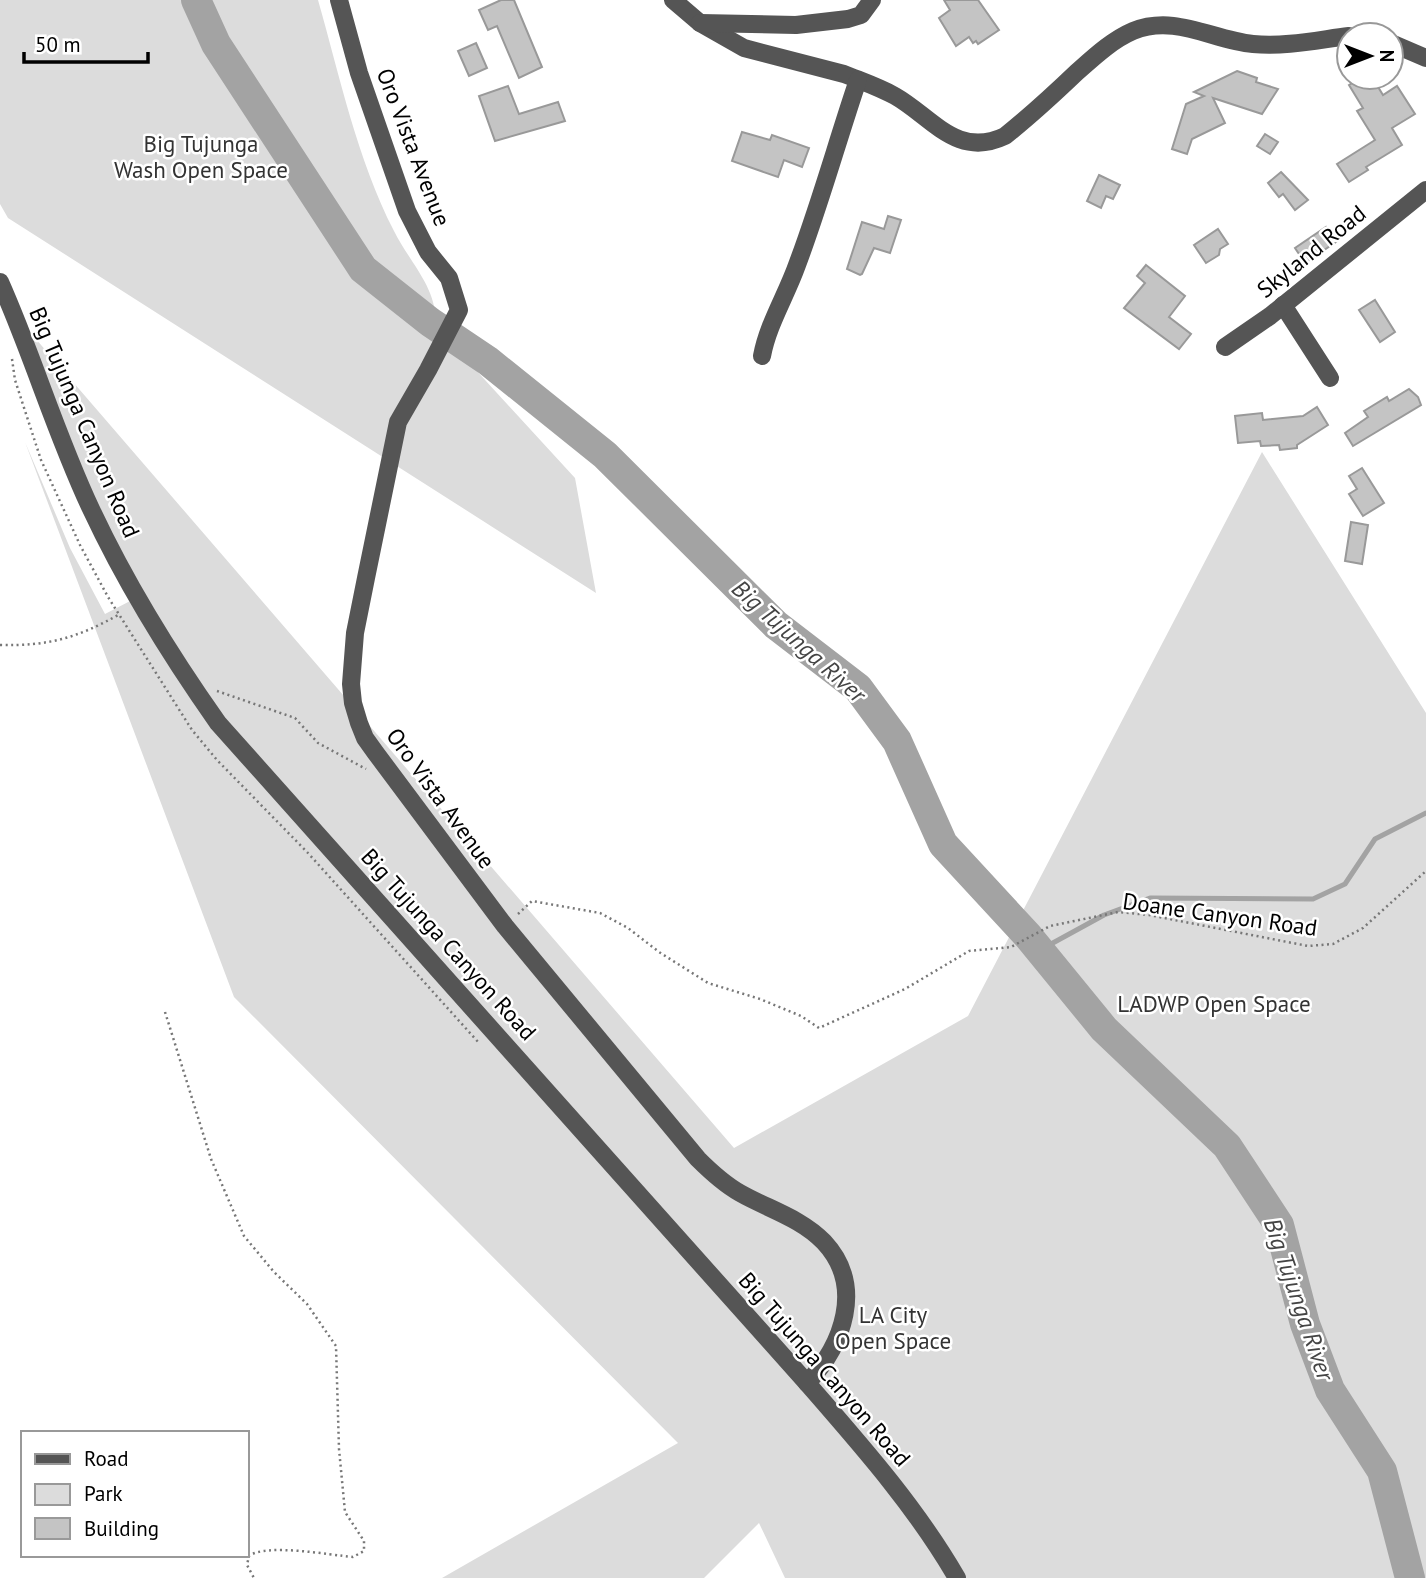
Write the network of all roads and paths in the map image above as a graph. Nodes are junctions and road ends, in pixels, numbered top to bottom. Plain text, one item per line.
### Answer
1 (339, 0) edge
2 (673, 0) edge
3 (872, 0) edge
4 (700, 23) junction
5 (1335, 37) edge
6 (1405, 49) edge
7 (1426, 58) edge
8 (858, 80) junction
9 (1426, 190) edge
10 (0, 282) edge
11 (1283, 305) junction
12 (1225, 347) dead end
13 (762, 356) dead end
14 (1330, 378) dead end
15 (120, 614) dead end
16 (0, 645) edge
17 (190, 683) junction
18 (389, 771) junction
19 (1426, 871) edge
20 (505, 926) junction
21 (165, 1012) dead end
22 (807, 1383) junction
23 (254, 1578) edge
24 (957, 1578) edge

1 - 18 street, Oro Vista Avenue
2 - 4 street
3 - 4 street
4 - 8 street
5 - 8 street
6 - 7 street
8 - 13 street
9 - 11 street, Skyland Road
10 - 17 street, Big Tujunga Canyon Road
11 - 12 street, Skyland Road
11 - 14 street
15 - 16 path
17 - 18 path
17 - 22 street, Big Tujunga Canyon Road
18 - 20 street, Oro Vista Avenue
19 - 20 path, Doane Canyon Road
20 - 22 street, Oro Vista Avenue
21 - 23 path
22 - 24 street, Big Tujunga Canyon Road

